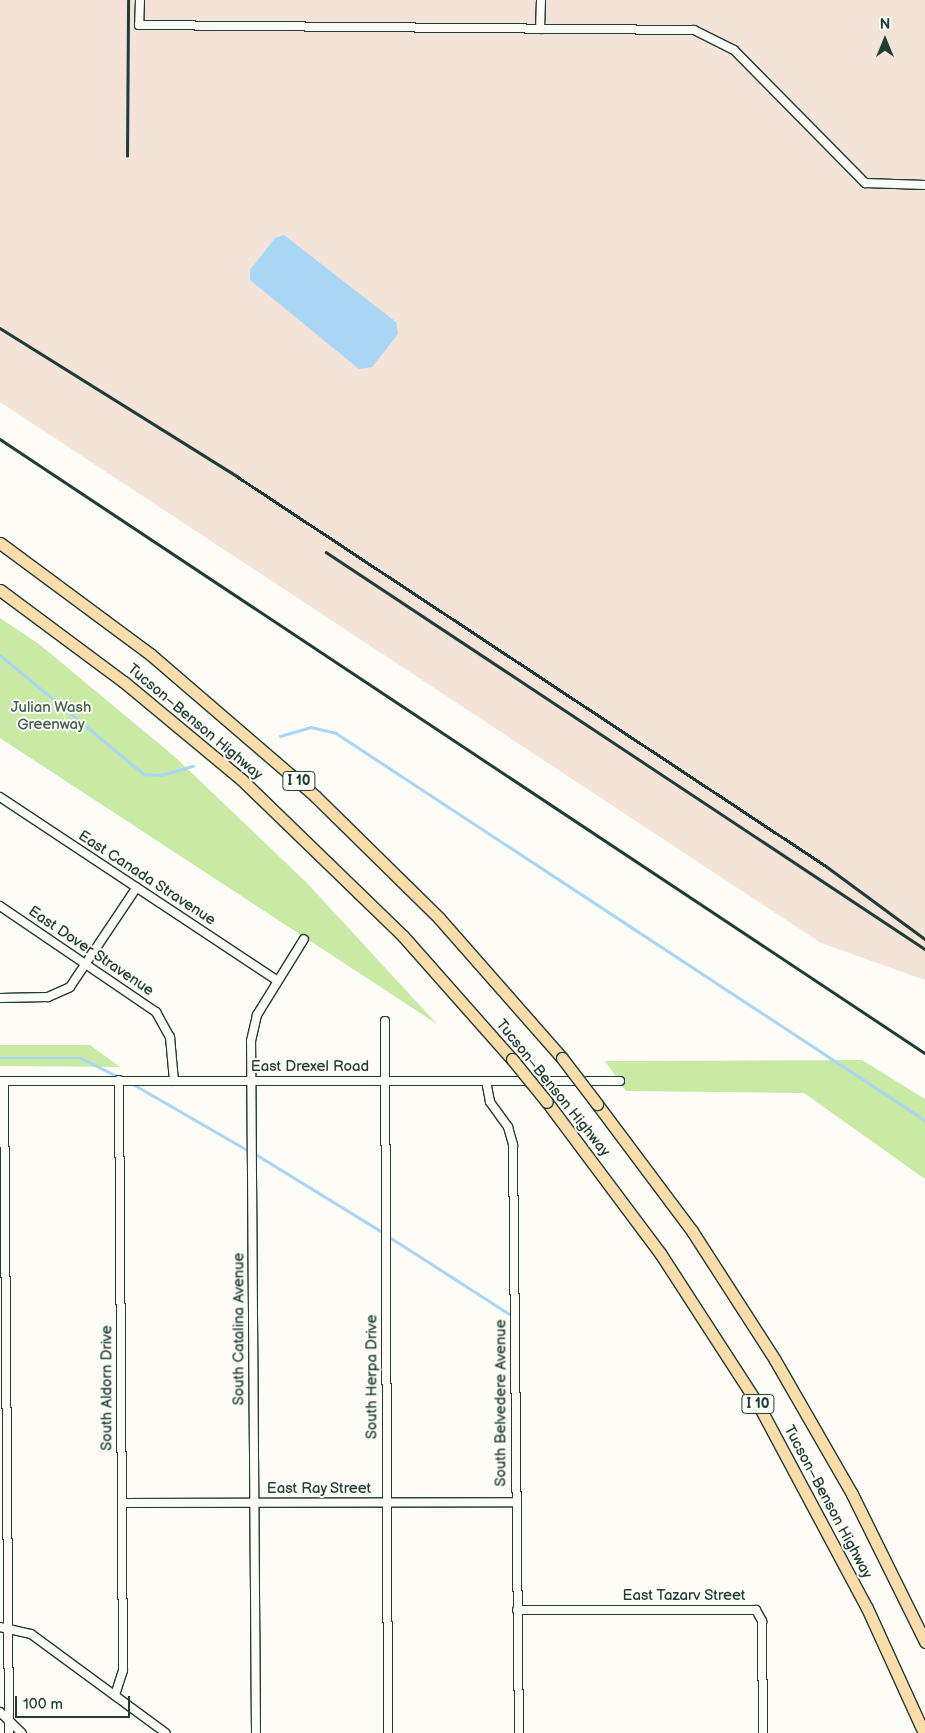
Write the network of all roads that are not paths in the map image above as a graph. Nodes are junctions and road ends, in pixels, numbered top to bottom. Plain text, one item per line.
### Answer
1 (140, 0) edge
2 (541, 0) edge
3 (540, 29) junction
4 (925, 185) edge
5 (0, 543) edge
6 (0, 590) edge
7 (0, 798) edge
8 (137, 887) junction
9 (0, 906) edge
10 (304, 939) dead end
11 (87, 964) junction
12 (278, 981) junction
13 (0, 998) edge
14 (385, 1021) dead end
15 (2, 1080) edge
16 (119, 1080) junction
17 (174, 1080) junction
18 (384, 1080) junction
19 (251, 1081) junction
20 (486, 1081) junction
21 (620, 1081) dead end
22 (2, 1099) edge
23 (3, 1259) edge
24 (3, 1355) edge
25 (387, 1502) junction
26 (516, 1502) junction
27 (122, 1503) junction
28 (254, 1503) junction
29 (4, 1570) edge
30 (517, 1610) junction
31 (4, 1627) edge
32 (925, 1642) edge
33 (115, 1695) junction
34 (0, 1712) edge
35 (8, 1723) junction
36 (9, 1733) edge
37 (22, 1733) edge
38 (166, 1733) edge
39 (256, 1733) edge
40 (388, 1733) edge
41 (519, 1733) edge
42 (763, 1733) edge
43 (924, 1733) edge

1 - 3 street
2 - 3 street
3 - 4 street
5 - 32 highway, Tucson–Benson Highway / I 10, bridge
6 - 43 highway, Tucson–Benson Highway / I 10, bridge
7 - 8 street, East Canada Stravenue
8 - 11 street
8 - 12 street, East Canada Stravenue
9 - 11 street, East Dover Stravenue
10 - 12 street, South Catalina Avenue
11 - 13 street
11 - 17 street, East Dover Stravenue
12 - 19 street, South Catalina Avenue
14 - 18 street, South Herpa Drive
15 - 16 street, East Drexel Road
15 - 22 street
16 - 17 street, East Drexel Road
16 - 27 street, South Aldorn Drive
17 - 19 street, East Drexel Road
18 - 19 street, East Drexel Road
18 - 20 street, East Drexel Road
18 - 25 street, South Herpa Drive
19 - 28 street, South Catalina Avenue
20 - 21 street, East Drexel Road
20 - 26 street, South Belvedere Avenue
22 - 23 street
23 - 24 street
24 - 29 street
25 - 26 street, East Ray Street
25 - 28 street, East Ray Street
25 - 40 street, South Herpa Drive
26 - 30 street, South Belvedere Avenue
27 - 28 street, East Ray Street
27 - 33 street, South Aldorn Drive
28 - 39 street, South Catalina Avenue
29 - 31 street
30 - 41 street, South Belvedere Avenue
30 - 42 street, East Tazarv Street
31 - 33 street
31 - 35 street
33 - 38 street
34 - 35 street
35 - 36 street
35 - 37 street

